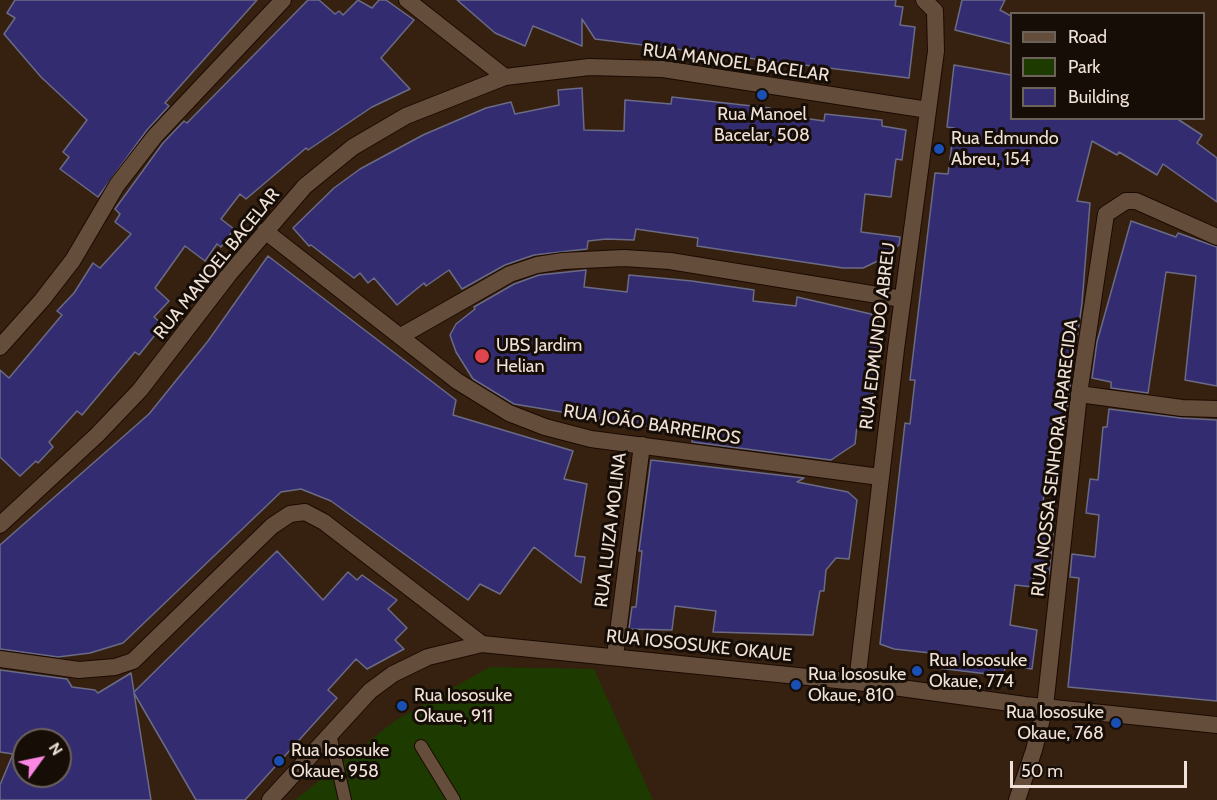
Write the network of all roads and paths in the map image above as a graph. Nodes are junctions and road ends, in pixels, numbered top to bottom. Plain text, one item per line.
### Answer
1 (284, 0) edge
2 (407, 0) edge
3 (924, 0) edge
4 (505, 77) junction
5 (928, 110) junction
6 (265, 231) junction
7 (1217, 237) edge
8 (902, 299) junction
9 (401, 336) junction
10 (0, 347) edge
11 (1079, 394) junction
12 (1217, 409) edge
13 (642, 445) junction
14 (880, 477) junction
15 (0, 525) edge
16 (482, 644) junction
17 (615, 656) junction
18 (0, 659) edge
19 (857, 682) junction
20 (1045, 707) junction
21 (1217, 725) edge
22 (330, 734) junction
23 (421, 746) dead end
24 (270, 800) edge
25 (345, 800) edge
26 (454, 800) edge
27 (1017, 800) edge

1 - 10 street
2 - 4 street
3 - 5 street, RUA EDMUNDO ABREU
4 - 5 street, RUA MANOEL BACELAR
4 - 6 street, RUA MANOEL BACELAR
5 - 8 street, RUA EDMUNDO ABREU
6 - 9 street, RUA JOÃO BARREIROS
6 - 15 street, RUA MANOEL BACELAR
7 - 11 street, RUA NOSSA SENHORA APARECIDA
8 - 9 street
8 - 14 street, RUA EDMUNDO ABREU
9 - 13 street, RUA JOÃO BARREIROS
11 - 12 street
11 - 20 street, RUA NOSSA SENHORA APARECIDA
13 - 14 street, RUA JOÃO BARREIROS
13 - 17 street, RUA LUIZA MOLINA
14 - 19 street, RUA EDMUNDO ABREU
16 - 17 street, RUA IOSOSUKE OKAUE
16 - 18 street
16 - 22 street, RUA IOSOSUKE OKAUE
17 - 19 street, RUA IOSOSUKE OKAUE
19 - 20 street, RUA IOSOSUKE OKAUE
20 - 21 street, RUA IOSOSUKE OKAUE
20 - 27 street, RUA NOSSA SENHORA APARECIDA
22 - 24 street, RUA IOSOSUKE OKAUE
22 - 25 lane
23 - 26 lane

